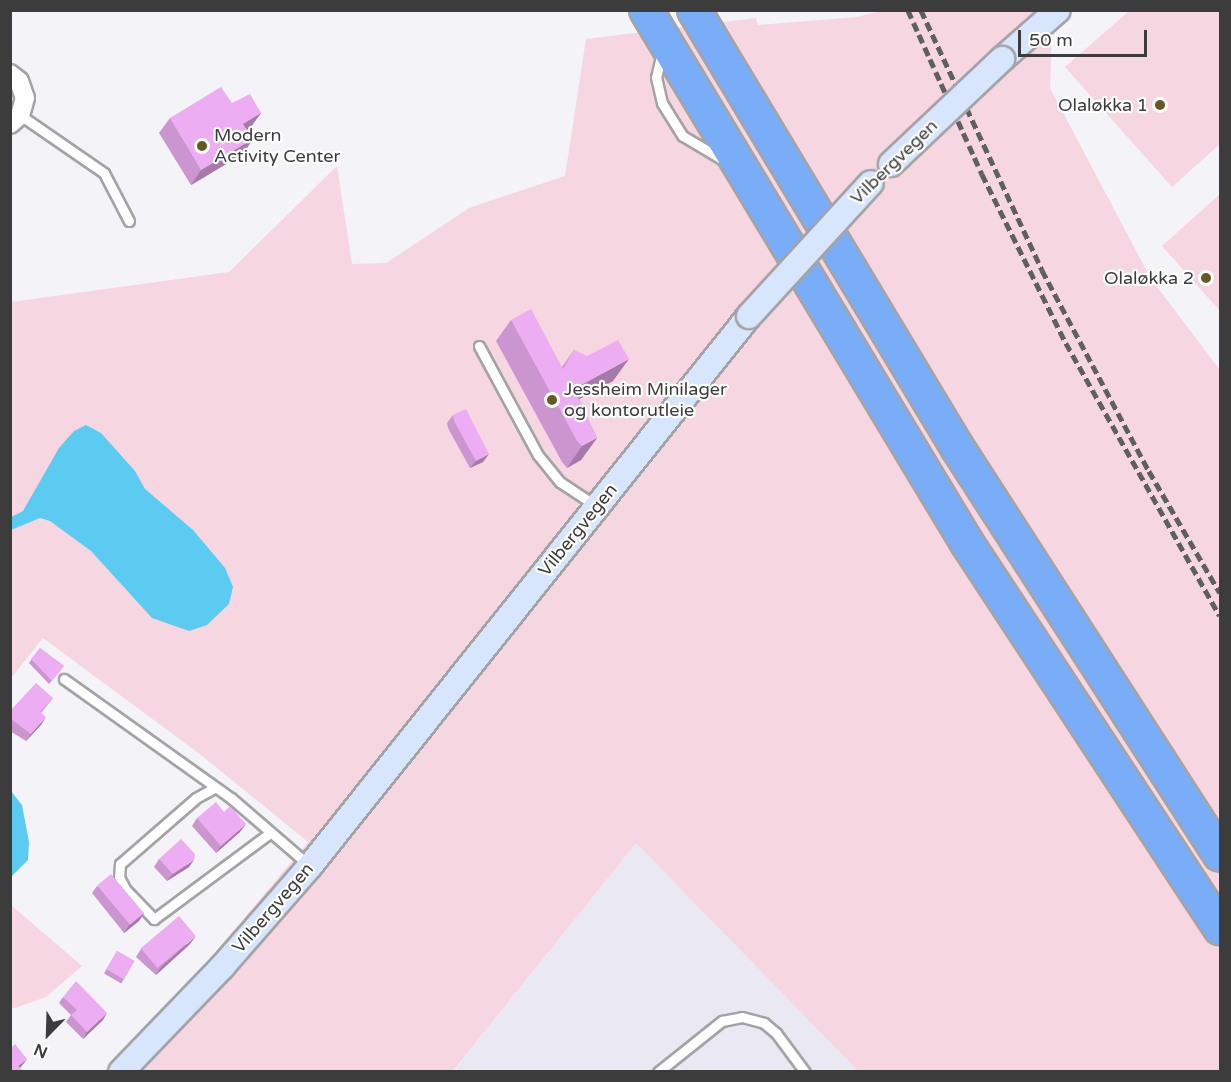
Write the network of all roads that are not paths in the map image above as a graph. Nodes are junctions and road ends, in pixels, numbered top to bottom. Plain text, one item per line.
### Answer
1 (646, 10) edge
2 (1058, 10) edge
3 (701, 15) edge
4 (10, 74) edge
5 (15, 120) edge
6 (129, 221) dead end
7 (480, 346) dead end
8 (596, 506) junction
9 (64, 679) dead end
10 (214, 788) junction
11 (270, 833) junction
12 (1221, 855) edge
13 (310, 866) junction
14 (1221, 928) edge
15 (121, 1071) edge
16 (658, 1071) edge
17 (805, 1071) edge

1 - 14 highway
2 - 8 main road, Vilbergvegen, bridge
3 - 12 highway
4 - 5 street
5 - 6 lane
7 - 8 lane
8 - 13 main road, Vilbergvegen
9 - 10 lane
10 - 11 lane
10 - 11 lane
11 - 13 lane
13 - 15 main road, Vilbergvegen
16 - 17 lane

